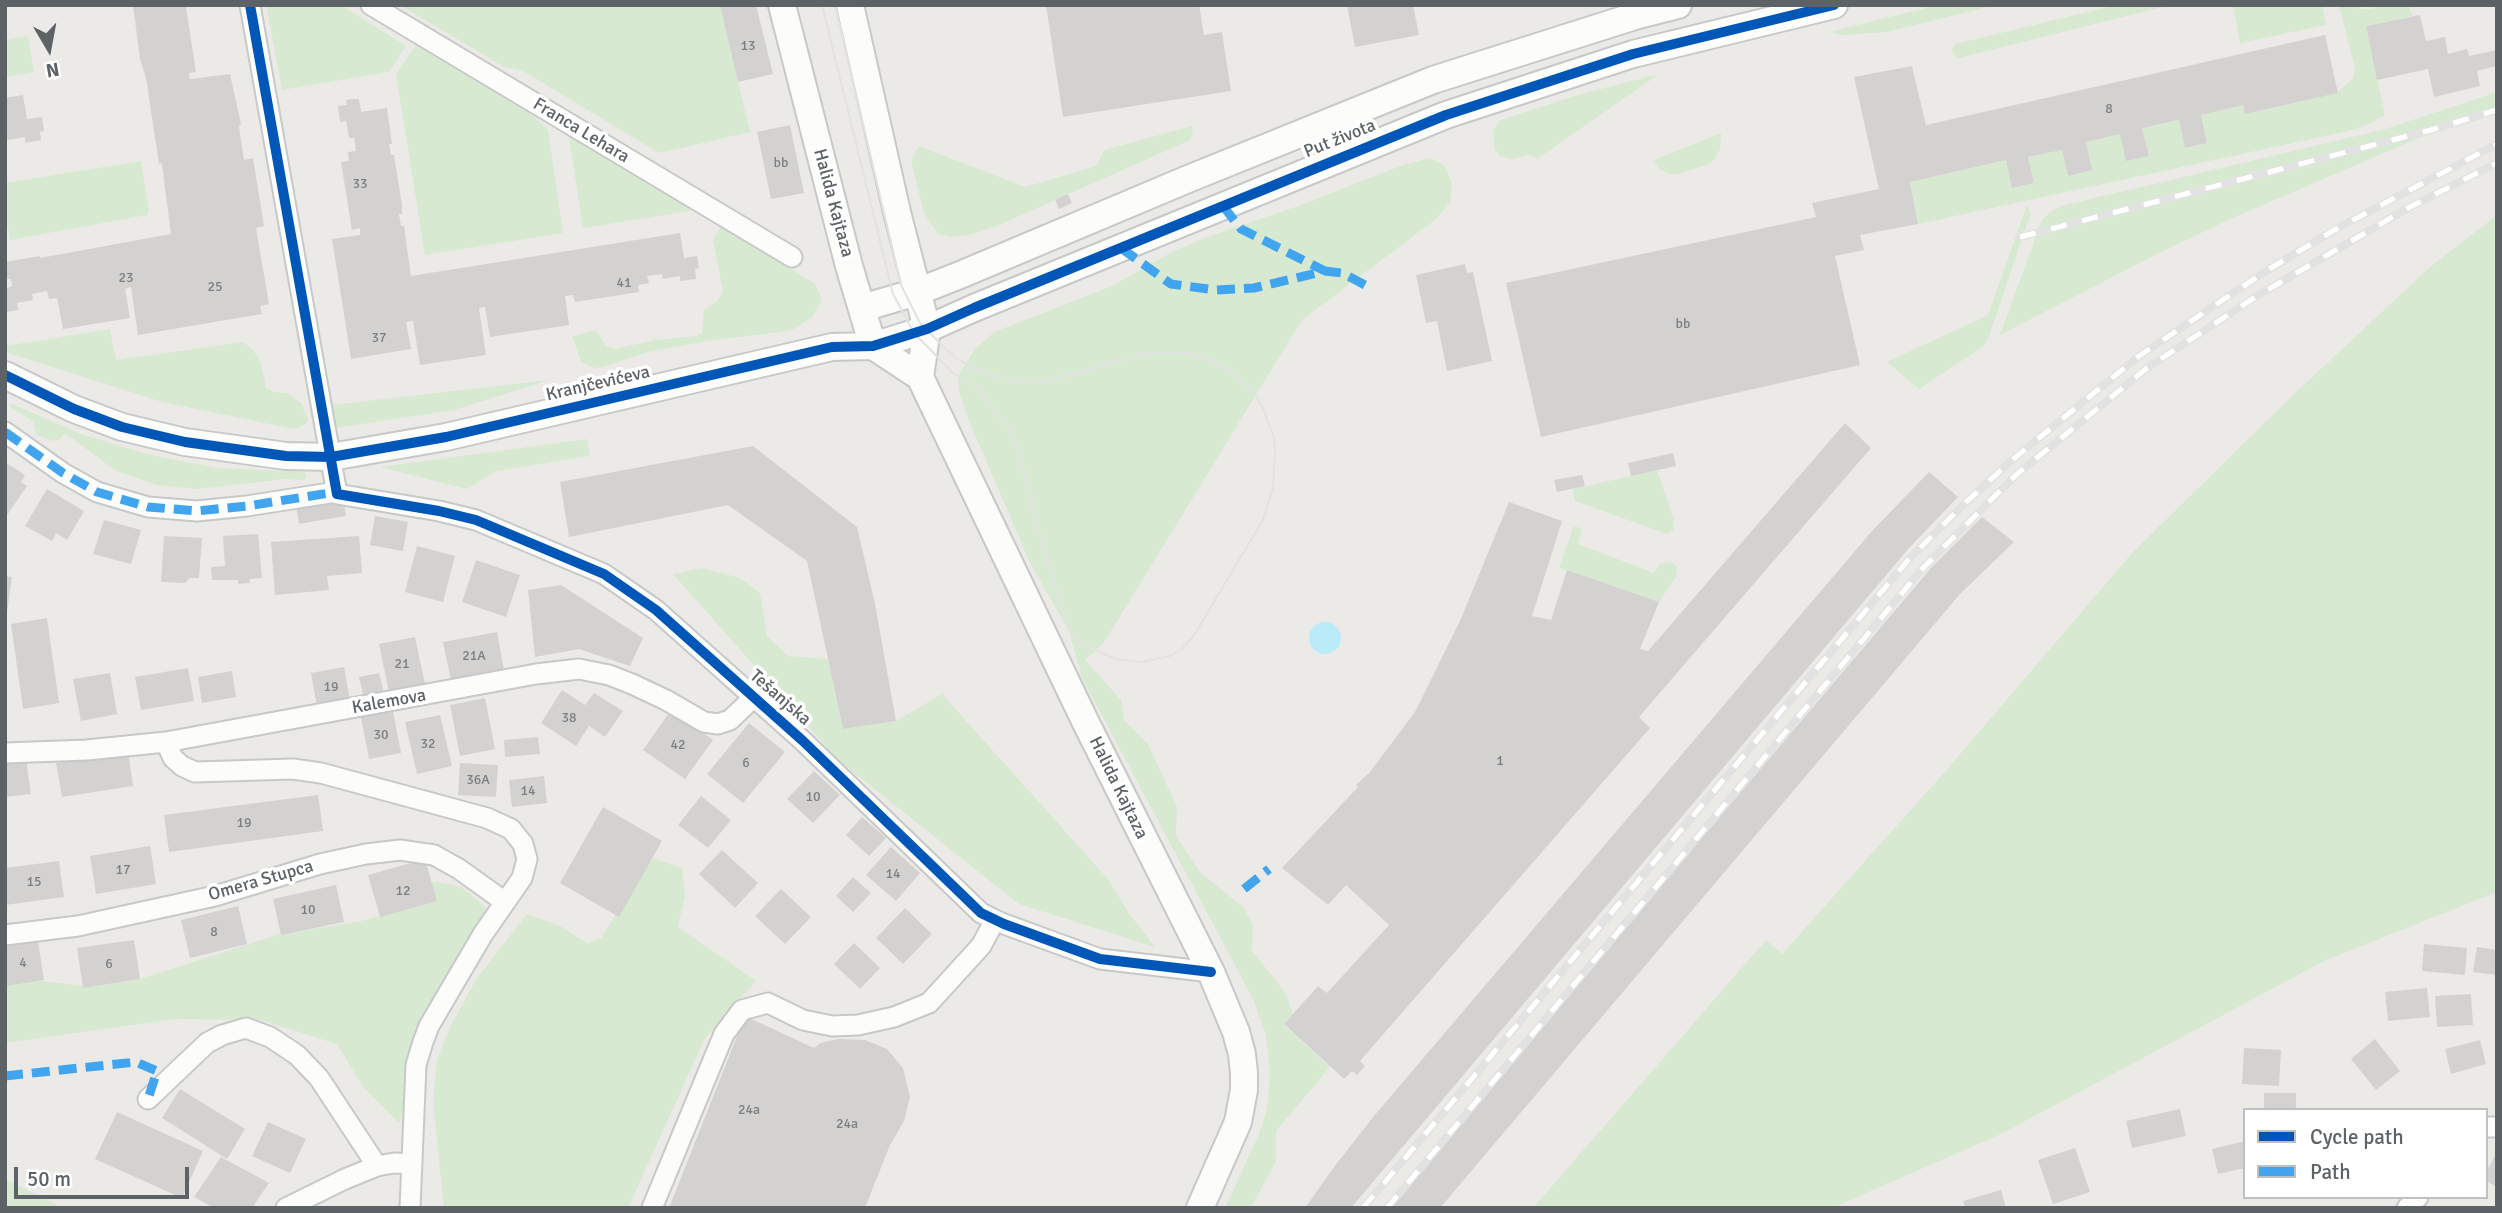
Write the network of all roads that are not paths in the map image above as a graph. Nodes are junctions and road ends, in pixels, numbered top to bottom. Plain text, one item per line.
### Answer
1 (250, 5) edge
2 (370, 5) edge
3 (782, 5) edge
4 (849, 5) edge
5 (1678, 5) edge
6 (1834, 5) edge
7 (792, 257) dead end
8 (917, 292) junction
9 (862, 308) junction
10 (927, 329) junction
11 (873, 346) junction
12 (832, 347) junction
13 (5, 375) edge
14 (920, 377) junction
15 (5, 432) edge
16 (331, 457) junction
17 (337, 492) junction
18 (753, 698) junction
19 (166, 742) junction
20 (5, 753) edge
21 (505, 902) junction
22 (995, 920) junction
23 (5, 935) edge
24 (1211, 972) junction
25 (148, 1099) dead end
26 (412, 1164) junction
27 (377, 1166) junction
28 (286, 1208) edge
29 (410, 1208) edge
30 (652, 1208) edge
31 (1200, 1208) edge

1 - 16 street
2 - 7 street, Franca Lehara
3 - 9 street, Halida Kajtaza
4 - 8 street
5 - 8 street, Put života
6 - 10 street, Put života
8 - 9 street, Put života
8 - 10 street
9 - 11 street, Halida Kajtaza
9 - 12 street
10 - 11 street, Put života
10 - 14 street
11 - 12 street, Kranjčevićeva
11 - 14 street
12 - 16 street, Kranjčevićeva
13 - 16 street, Kranjčevićeva
14 - 24 street, Halida Kajtaza
15 - 17 street
16 - 17 street
17 - 18 street, Tešanjska
18 - 19 street, Kalemova
18 - 22 street, Tešanjska
19 - 20 street, Kalemova
19 - 21 street
21 - 23 street, Omera Stupca
21 - 26 street
22 - 24 street, Tešanjska
22 - 30 street
24 - 31 street, Halida Kajtaza
25 - 27 street
26 - 27 street
26 - 29 street
27 - 28 street

